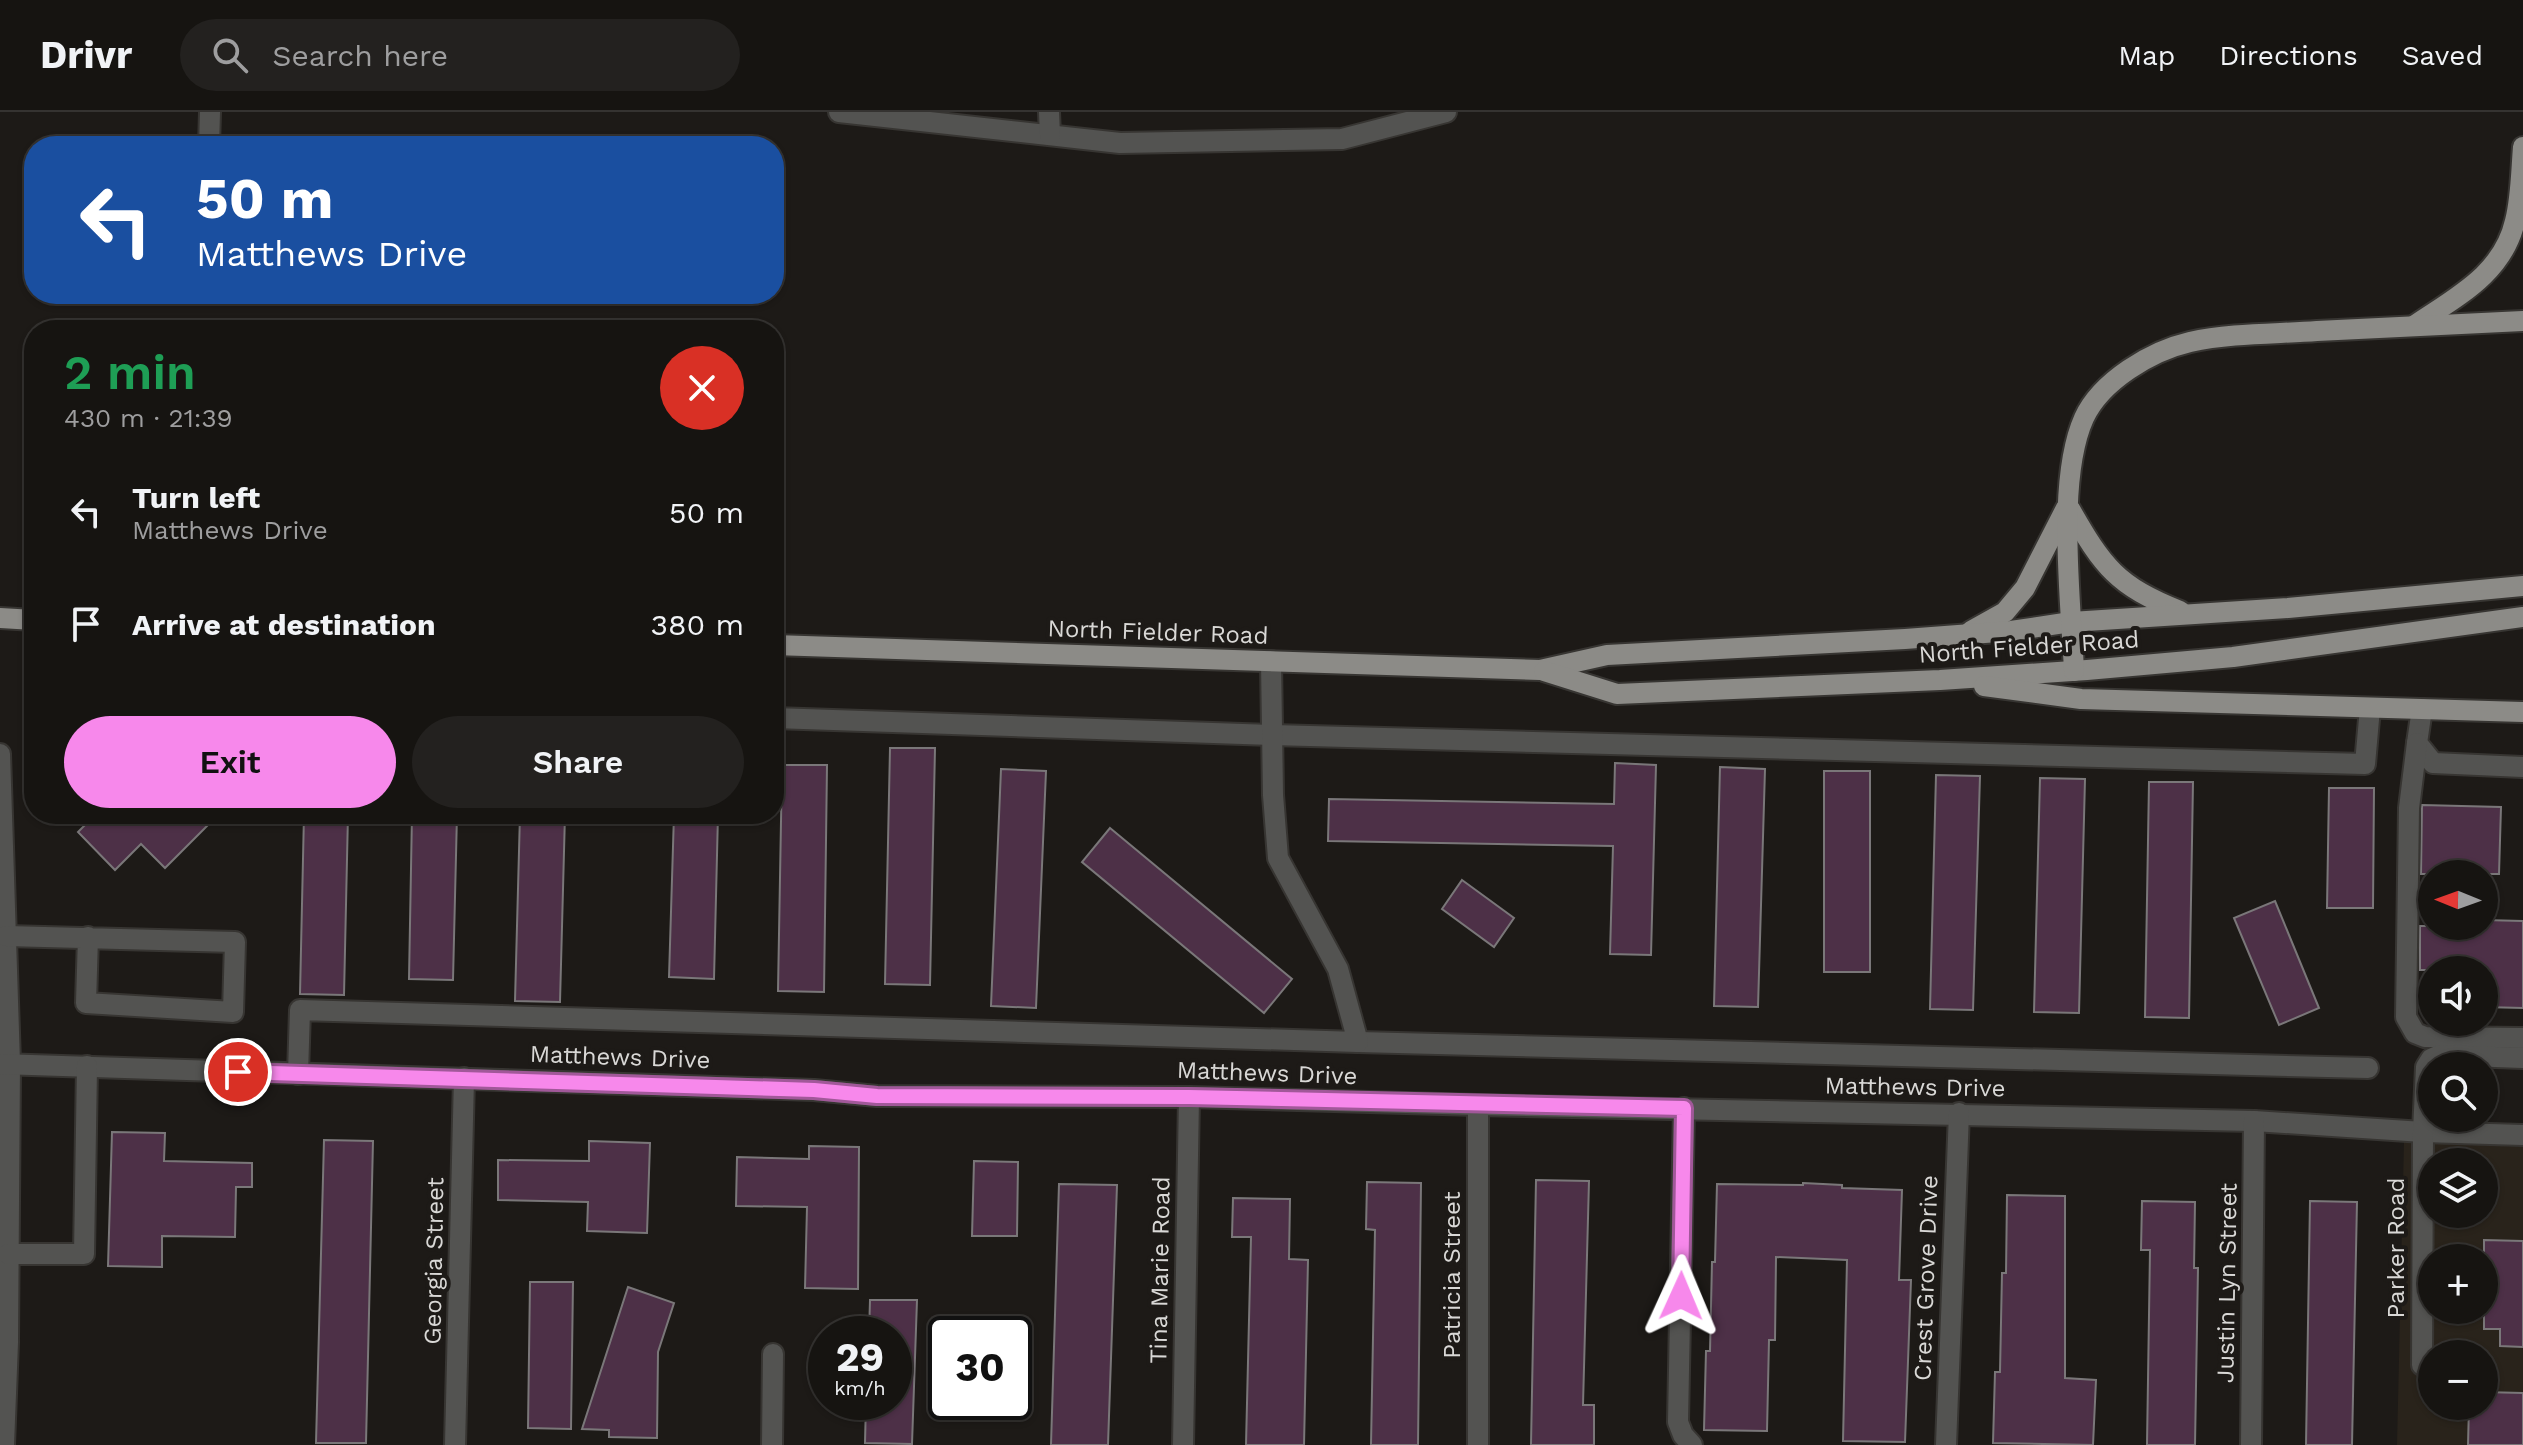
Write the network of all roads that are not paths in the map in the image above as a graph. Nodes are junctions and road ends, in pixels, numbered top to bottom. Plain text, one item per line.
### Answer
1 (210, 112) edge
2 (839, 112) edge
3 (1049, 112) edge
4 (1446, 112) edge
5 (1050, 135) junction
6 (209, 136) edge
7 (2523, 147) edge
8 (2523, 321) edge
9 (2413, 326) junction
10 (2067, 504) junction
11 (2523, 586) edge
12 (2188, 614) junction
13 (2523, 617) edge
14 (0, 618) edge
15 (24, 619) edge
16 (2071, 622) junction
17 (1966, 634) junction
18 (784, 645) edge
19 (1271, 661) junction
20 (1540, 670) junction
21 (2074, 671) junction
22 (1940, 680) junction
23 (2370, 708) junction
24 (2422, 709) junction
25 (2523, 712) edge
26 (784, 718) edge
27 (1272, 735) junction
28 (2417, 743) junction
29 (0, 754) edge
30 (2523, 767) edge
31 (1, 796) edge
32 (6, 936) junction
33 (88, 937) junction
34 (2523, 1038) edge
35 (1358, 1042) junction
36 (2498, 1057) edge
37 (2523, 1058) edge
38 (5, 1063) edge
39 (87, 1066) junction
40 (2368, 1068) dead end
41 (298, 1074) junction
42 (464, 1078) junction
43 (1189, 1097) junction
44 (1478, 1105) junction
45 (1684, 1108) junction
46 (1959, 1113) junction
47 (2254, 1121) junction
48 (2418, 1132) edge
49 (2423, 1132) joint
50 (2523, 1135) edge
51 (8, 1254) junction
52 (2422, 1340) edge
53 (4, 1342) edge
54 (773, 1354) dead end
55 (1687, 1440) edge
56 (4, 1445) edge
57 (455, 1445) edge
58 (772, 1445) edge
59 (1183, 1445) edge
60 (1478, 1445) edge
61 (1946, 1445) edge
62 (2251, 1445) edge

1 - 6 street
2 - 5 street
3 - 5 street
4 - 5 street
7 - 9 main road
8 - 9 main road
9 - 10 main road
10 - 12 main road
10 - 16 main road
10 - 17 main road
11 - 12 main road, North Fielder Road
12 - 16 main road, North Fielder Road
13 - 21 main road, North Fielder Road
14 - 15 main road
16 - 17 main road, North Fielder Road
16 - 21 main road
17 - 20 main road, North Fielder Road
18 - 19 main road, North Fielder Road
19 - 20 main road, North Fielder Road
19 - 27 street
20 - 22 main road, North Fielder Road
21 - 22 main road, North Fielder Road
22 - 23 main road
23 - 24 main road
23 - 27 street
24 - 25 main road
24 - 28 street
26 - 27 street
27 - 35 street
28 - 30 street
28 - 34 street
29 - 31 street
31 - 32 street
32 - 33 street
32 - 38 street
33 - 33 street
35 - 40 street
35 - 41 street
36 - 37 street, Parker Road
38 - 39 street, Matthews Drive
38 - 51 street
39 - 41 street, Matthews Drive
39 - 51 street
41 - 42 street, Matthews Drive
42 - 43 street, Matthews Drive
42 - 57 street, Georgia Street
43 - 44 street, Matthews Drive
43 - 59 street, Tina Marie Road
44 - 45 street, Matthews Drive
44 - 60 street, Patricia Street
45 - 46 street, Matthews Drive
45 - 55 street
46 - 47 street, Matthews Drive
46 - 61 street, Crest Grove Drive
47 - 48 street, Matthews Drive
47 - 62 street, Justin Lyn Street
49 - 50 street, Matthews Drive
49 - 52 street, Parker Road
51 - 53 street
53 - 56 street
54 - 58 street

